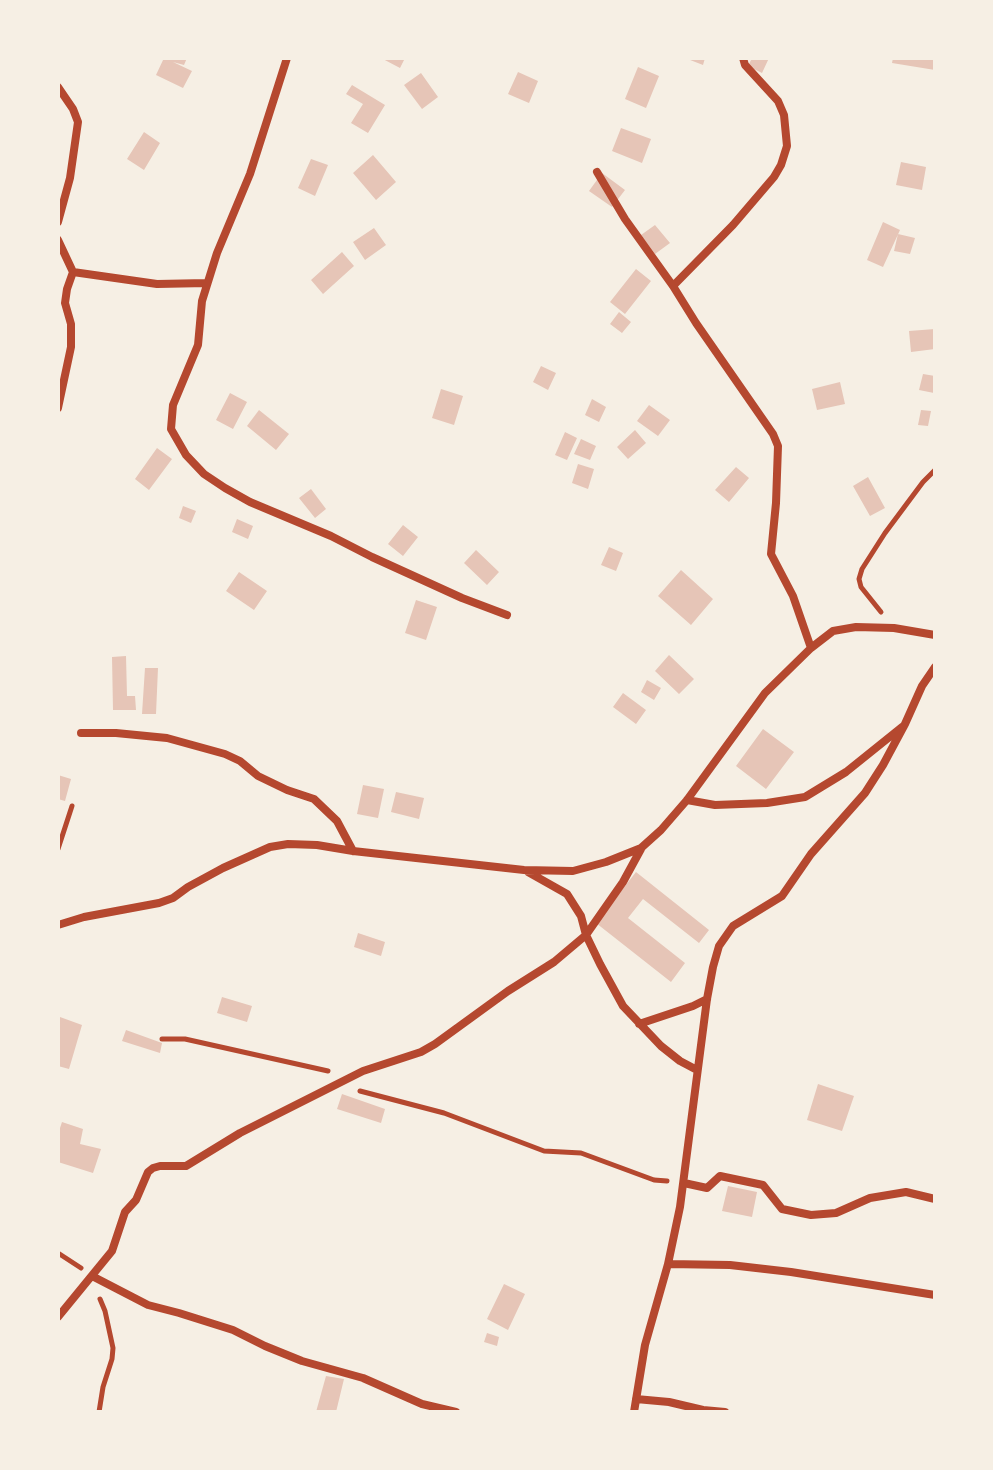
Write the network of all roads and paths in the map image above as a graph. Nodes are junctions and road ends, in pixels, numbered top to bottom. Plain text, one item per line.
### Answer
1 (287, 58) edge
2 (743, 58) edge
3 (58, 87) edge
4 (597, 172) dead end
5 (58, 222) edge
6 (58, 240) edge
7 (73, 272) junction
8 (207, 283) junction
9 (673, 286) junction
10 (58, 408) edge
11 (935, 470) edge
12 (507, 615) dead end
13 (894, 628) junction
14 (935, 635) edge
15 (811, 648) junction
16 (935, 667) edge
17 (905, 724) junction
18 (81, 733) dead end
19 (687, 800) junction
20 (72, 806) dead end
21 (641, 848) junction
22 (58, 849) edge
23 (353, 851) junction
24 (524, 870) junction
25 (58, 925) edge
26 (586, 935) junction
27 (707, 999) junction
28 (639, 1024) junction
29 (162, 1039) dead end
30 (697, 1070) junction
31 (352, 1077) junction
32 (336, 1084) junction
33 (684, 1183) junction
34 (935, 1199) edge
35 (58, 1253) edge
36 (668, 1264) junction
37 (92, 1276) junction
38 (935, 1295) edge
39 (58, 1317) edge
40 (636, 1399) junction
41 (99, 1412) edge
42 (456, 1412) edge
43 (634, 1412) edge
44 (725, 1412) edge

1 - 8 street
2 - 9 street
3 - 5 street
4 - 9 street
6 - 7 street
7 - 8 street
7 - 10 street
8 - 12 street
9 - 15 street
11 - 13 path
13 - 14 street
13 - 15 street
15 - 19 street
16 - 17 street
17 - 19 street
17 - 27 street
18 - 23 street
19 - 21 street
20 - 22 path
21 - 24 street
21 - 26 street
23 - 24 street
23 - 25 street
24 - 26 street
26 - 28 street
26 - 31 street
27 - 28 street
27 - 30 street
28 - 30 street
29 - 31 path
30 - 33 street
31 - 32 street
32 - 33 path
32 - 37 street
33 - 34 street
33 - 36 street
35 - 37 path
36 - 38 street
36 - 40 street
37 - 39 street
37 - 41 path
37 - 42 street
40 - 43 street
40 - 44 street

